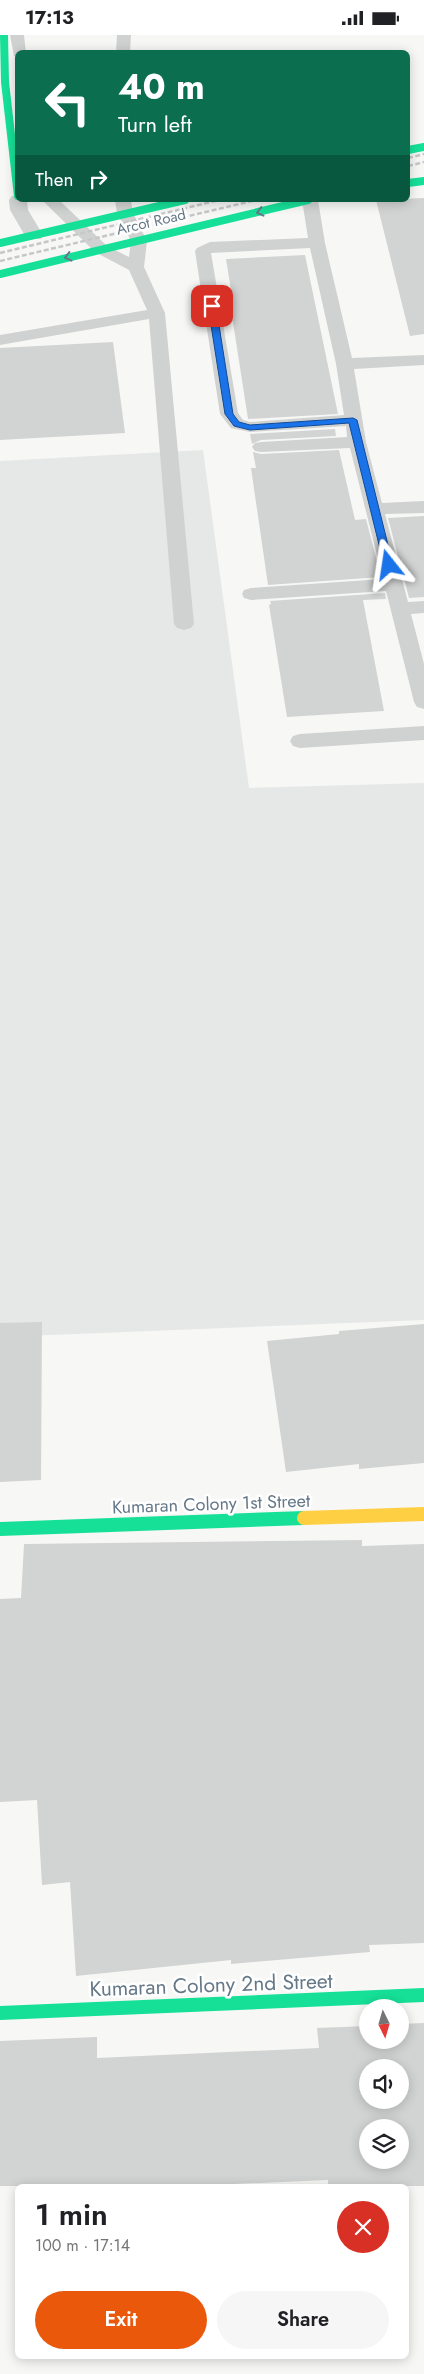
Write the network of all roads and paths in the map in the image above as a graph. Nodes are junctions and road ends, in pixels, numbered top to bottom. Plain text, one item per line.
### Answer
1 (4, 35) edge
2 (17, 35) edge
3 (124, 35) edge
4 (19, 50) edge
5 (124, 50) edge
6 (3, 82) edge
7 (424, 147) edge
8 (410, 150) edge
9 (15, 178) edge
10 (424, 181) edge
11 (410, 183) edge
12 (18, 202) edge
13 (52, 202) edge
14 (165, 202) edge
15 (301, 202) edge
16 (309, 202) edge
17 (124, 207) edge
18 (0, 214) edge
19 (77, 224) junction
20 (34, 235) junction
21 (139, 241) junction
22 (0, 243) edge
23 (317, 243) junction
24 (101, 249) junction
25 (136, 267) junction
26 (0, 274) edge
27 (157, 313) junction
28 (0, 340) edge
29 (424, 361) edge
30 (346, 365) junction
31 (353, 420) junction
32 (356, 442) junction
33 (261, 447) dead end
34 (424, 507) edge
35 (374, 509) junction
36 (394, 584) junction
37 (250, 593) dead end
38 (424, 607) edge
39 (400, 609) junction
40 (184, 624) dead end
41 (424, 702) edge
42 (424, 733) edge
43 (300, 741) dead end
44 (424, 1514) edge
45 (0, 1529) edge
46 (424, 1995) edge
47 (0, 2013) edge

1 - 6 street
2 - 4 lane
3 - 5 lane
6 - 9 street
7 - 8 street
10 - 11 street
12 - 18 street
12 - 20 street
13 - 19 lane
14 - 17 street, Arcot Road
15 -> 21 street, Arcot Road
16 - 23 lane
17 - 19 street, Arcot Road
17 - 21 lane
19 - 20 street, Arcot Road
19 - 24 lane
20 - 22 street, Arcot Road
21 - 24 street, Arcot Road
21 - 25 lane
23 - 30 lane
23 - 31 lane
24 - 25 lane
24 -> 26 street, Arcot Road
25 - 27 lane
27 - 28 lane
27 - 40 lane
29 - 30 lane
30 - 31 lane
31 - 32 lane
32 - 33 lane
32 - 35 lane
34 - 35 lane
35 - 36 lane
36 - 37 lane
36 - 39 lane
38 - 39 lane
39 - 41 lane
42 - 43 lane
44 - 45 street, Kumaran Colony 1st Street
46 - 47 street, Kumaran Colony 2nd Street

